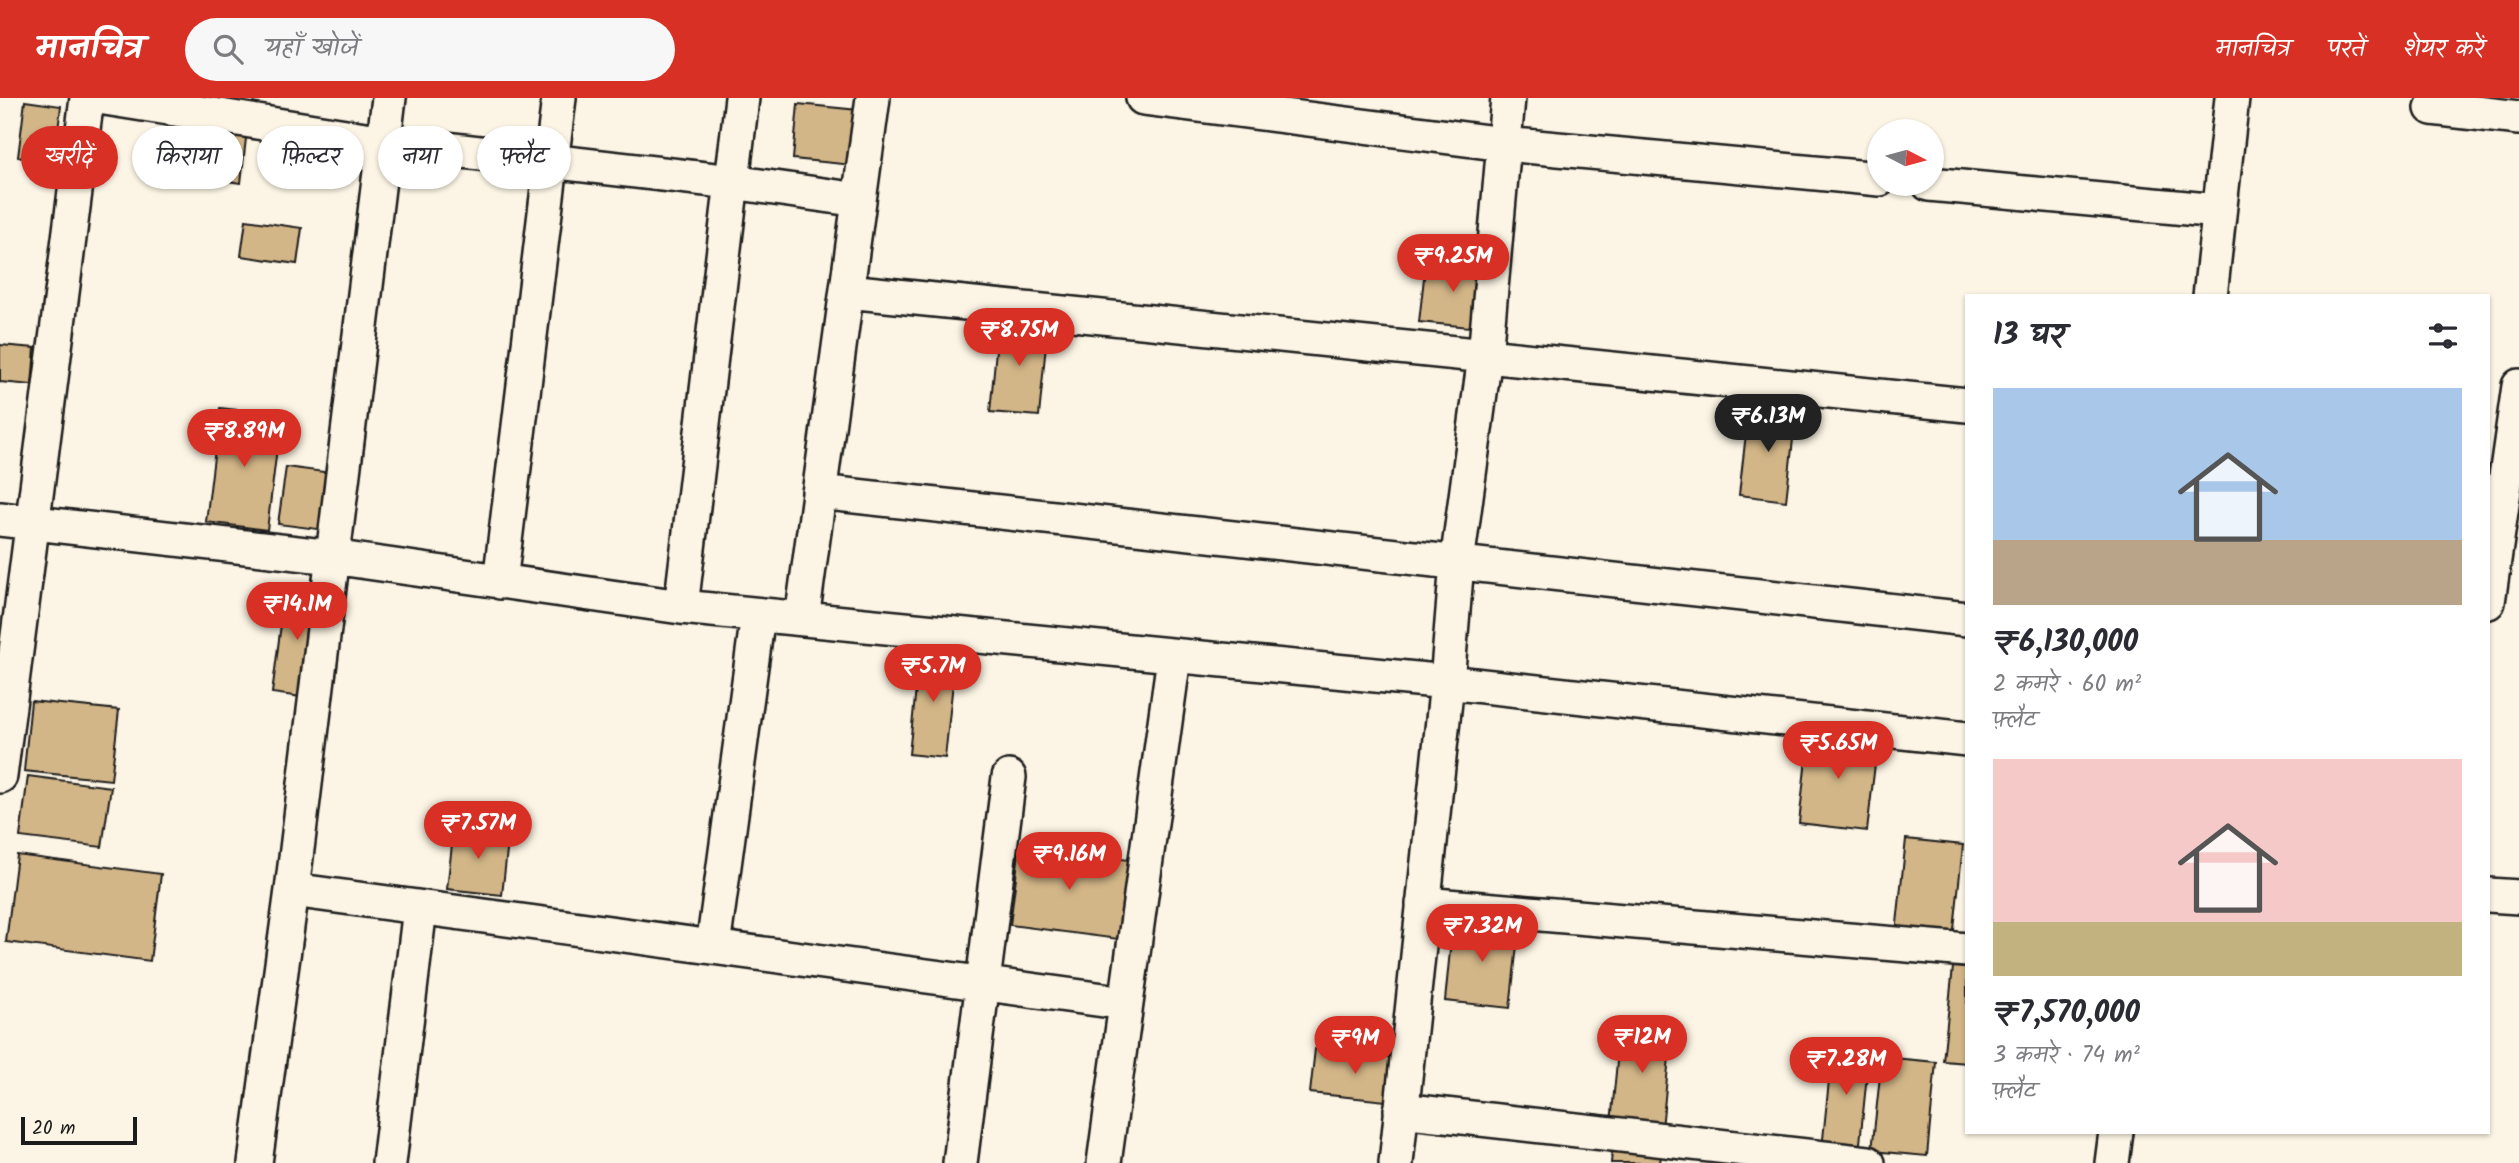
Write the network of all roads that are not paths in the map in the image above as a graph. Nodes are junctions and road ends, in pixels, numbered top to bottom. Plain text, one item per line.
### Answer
1 (86, 98) edge
2 (105, 98) edge
3 (389, 98) edge
4 (559, 98) edge
5 (742, 98) edge
6 (873, 98) edge
7 (1143, 98) edge
8 (1508, 98) edge
9 (2232, 98) edge
10 (234, 108) edge
11 (2432, 108) dead end
12 (2519, 118) edge
13 (386, 126) edge
14 (556, 126) edge
15 (378, 141) edge
16 (1504, 144) junction
17 (571, 164) edge
18 (1867, 178) edge
19 (732, 182) junction
20 (1944, 185) edge
21 (378, 189) edge
22 (549, 189) edge
23 (859, 200) junction
24 (2219, 211) junction
25 (847, 291) junction
26 (2210, 294) edge
27 (1485, 356) junction
28 (2519, 386) edge
29 (1965, 405) edge
30 (820, 492) junction
31 (16, 521) edge
32 (332, 557) junction
33 (1457, 563) junction
34 (500, 582) junction
35 (2490, 588) edge
36 (681, 607) junction
37 (758, 615) junction
38 (802, 619) junction
39 (1965, 619) edge
40 (1174, 657) junction
41 (1447, 682) junction
42 (1965, 739) edge
43 (0, 776) edge
44 (1009, 777) dead end
45 (292, 890) junction
46 (2490, 895) edge
47 (2519, 897) edge
48 (1423, 904) junction
49 (420, 908) junction
50 (713, 947) junction
51 (1965, 950) edge
52 (982, 984) junction
53 (1126, 1003) junction
54 (1401, 1110) junction
55 (2116, 1134) edge
56 (255, 1163) edge
57 (389, 1163) edge
58 (960, 1163) edge
59 (1104, 1163) edge
60 (1396, 1163) edge
61 (1868, 1163) edge
62 (2112, 1163) edge

1 - 31 street
2 - 10 street
3 - 13 street
4 - 14 street
5 - 19 street
6 - 23 street
7 - 16 street
8 - 16 street
9 - 24 street
10 - 15 street
11 - 12 street
16 - 18 street
16 - 27 street
17 - 19 street
19 - 23 street
19 - 36 street
20 - 24 street
21 - 32 street
22 - 34 street
23 - 25 street
24 - 26 street
25 - 27 street
25 - 30 street
27 - 29 street
27 - 33 street
28 - 35 street
30 - 33 street
30 - 38 street
31 - 32 street
31 - 43 street
32 - 34 street
32 - 45 street
33 - 39 street
33 - 41 street
34 - 36 street
36 - 37 street
37 - 38 street
37 - 50 street
38 - 40 street
40 - 41 street
40 - 53 street
41 - 42 street
41 - 48 street
44 - 52 street
45 - 49 street
45 - 56 street
46 - 47 street
48 - 51 street
48 - 54 street
49 - 50 street
49 - 57 street
50 - 52 street
52 - 53 street
52 - 58 street
53 - 59 street
54 - 60 street
54 - 61 street
55 - 62 street

